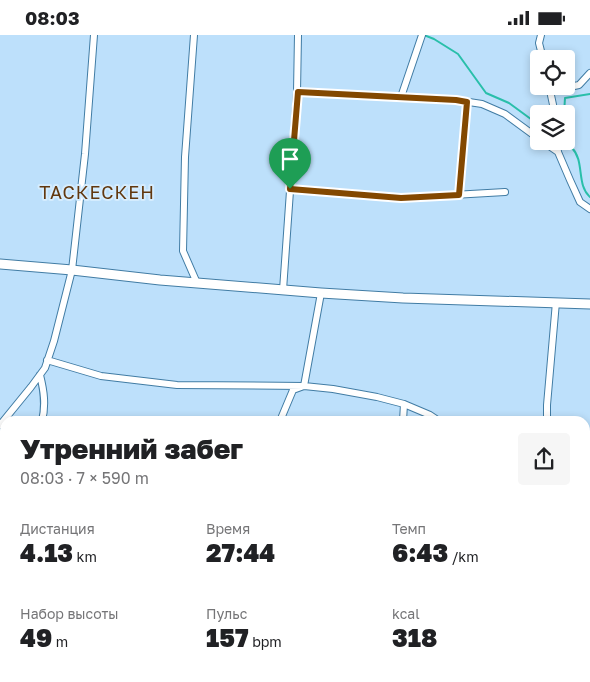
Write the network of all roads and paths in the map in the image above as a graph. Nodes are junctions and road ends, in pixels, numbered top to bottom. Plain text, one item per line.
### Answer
1 (94, 35) edge
2 (194, 35) edge
3 (298, 35) edge
4 (422, 35) edge
5 (541, 35) edge
6 (540, 50) edge
7 (590, 73) edge
8 (575, 85) edge
9 (298, 92) junction
10 (401, 97) junction
11 (467, 102) junction
12 (530, 132) edge
13 (554, 150) edge
14 (558, 150) edge
15 (558, 153) junction
16 (290, 189) junction
17 (505, 192) dead end
18 (459, 195) junction
19 (590, 209) edge
20 (0, 264) edge
21 (72, 270) junction
22 (197, 283) junction
23 (283, 290) junction
24 (321, 293) junction
25 (556, 302) junction
26 (590, 303) edge
27 (47, 361) junction
28 (40, 375) junction
29 (304, 385) junction
30 (404, 404) junction
31 (8, 416) edge
32 (43, 416) edge
33 (282, 416) edge
34 (403, 416) edge
35 (432, 416) edge
36 (547, 416) edge

1 - 21 street
2 - 22 street
3 - 9 street
4 - 10 street
5 - 6 street
7 - 8 street
9 - 10 street
9 - 16 street
10 - 11 street
11 - 12 street
11 - 18 street
13 - 15 street
14 - 15 street
15 - 19 street
16 - 18 street
16 - 23 street
17 - 18 street
20 - 21 main road
21 - 22 main road
21 - 27 street
22 - 23 main road
23 - 24 main road
24 - 25 main road
24 - 29 street
25 - 26 main road
25 - 36 street
27 - 28 street
27 - 29 street
28 - 31 street
28 - 32 street
29 - 30 street
29 - 33 street
30 - 34 street
30 - 35 street

